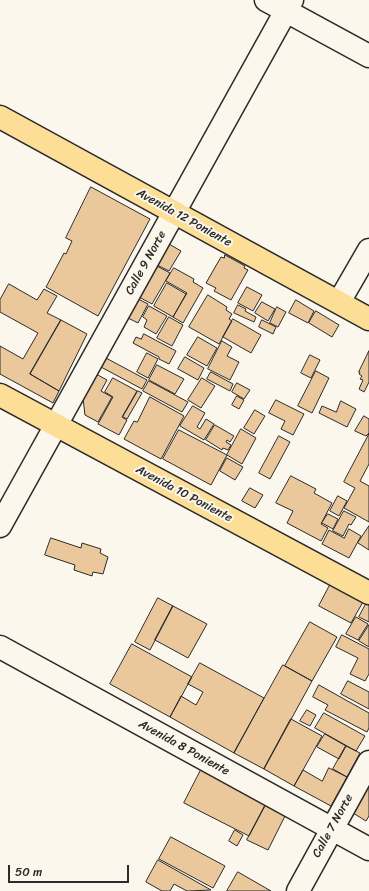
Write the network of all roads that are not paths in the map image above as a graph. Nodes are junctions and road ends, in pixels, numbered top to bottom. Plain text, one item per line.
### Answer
1 (266, 0) edge
2 (289, 5) edge
3 (369, 56) edge
4 (0, 117) edge
5 (174, 212) junction
6 (369, 250) edge
7 (339, 302) junction
8 (369, 319) edge
9 (0, 395) edge
10 (56, 425) junction
11 (0, 526) edge
12 (369, 592) edge
13 (0, 647) edge
14 (369, 762) edge
15 (332, 829) junction
16 (369, 849) edge
17 (298, 891) edge

1 - 2 street
2 - 3 street
2 - 5 street, Calle 9 Norte
4 - 5 main road, Avenida 12 Poniente
5 - 7 main road, Avenida 12 Poniente
5 - 10 street, Calle 9 Norte
6 - 7 street
7 - 8 main road, Avenida 12 Poniente
9 - 10 main road, Avenida 10 Poniente
10 - 11 street, Calle 9 Norte
10 - 12 main road, Avenida 10 Poniente
13 - 15 street, Avenida 8 Poniente
14 - 15 street, Calle 7 Norte
15 - 16 street, Avenida 8 Poniente
15 - 17 street, Calle 7 Norte

